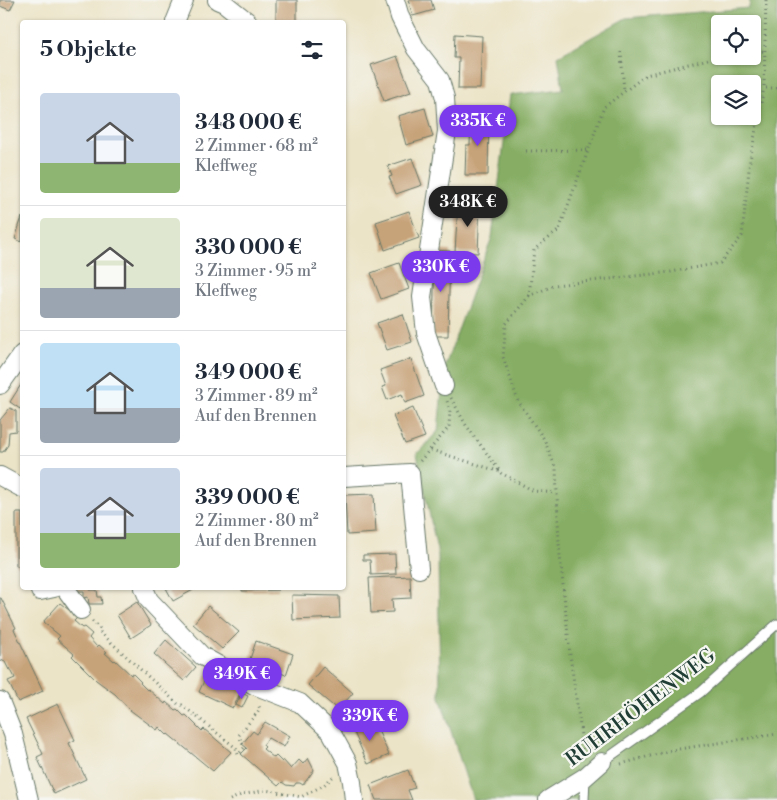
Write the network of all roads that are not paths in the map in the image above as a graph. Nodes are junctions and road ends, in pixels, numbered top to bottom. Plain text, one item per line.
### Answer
1 (184, 0) edge
2 (217, 0) edge
3 (395, 0) edge
4 (176, 20) edge
5 (245, 20) edge
6 (20, 357) edge
7 (0, 385) edge
8 (444, 386) road end
9 (0, 476) edge
10 (346, 477) edge
11 (20, 487) edge
12 (419, 568) dead end
13 (67, 590) edge
14 (145, 590) edge
15 (82, 610) dead end
16 (777, 624) edge
17 (0, 701) edge
18 (610, 763) joint
19 (584, 777) junction
20 (29, 800) edge
21 (354, 800) edge
22 (548, 800) edge
23 (584, 800) edge

1 - 4 street
2 - 5 street
3 - 8 street
6 - 7 street
9 - 11 street
10 - 12 street
13 - 15 street
14 - 21 street
16 - 18 lane, RUHRHÖHENWEG
17 - 20 street
18 - 19 street, RUHRHÖHENWEG
19 - 22 street, RUHRHÖHENWEG
19 - 23 lane

